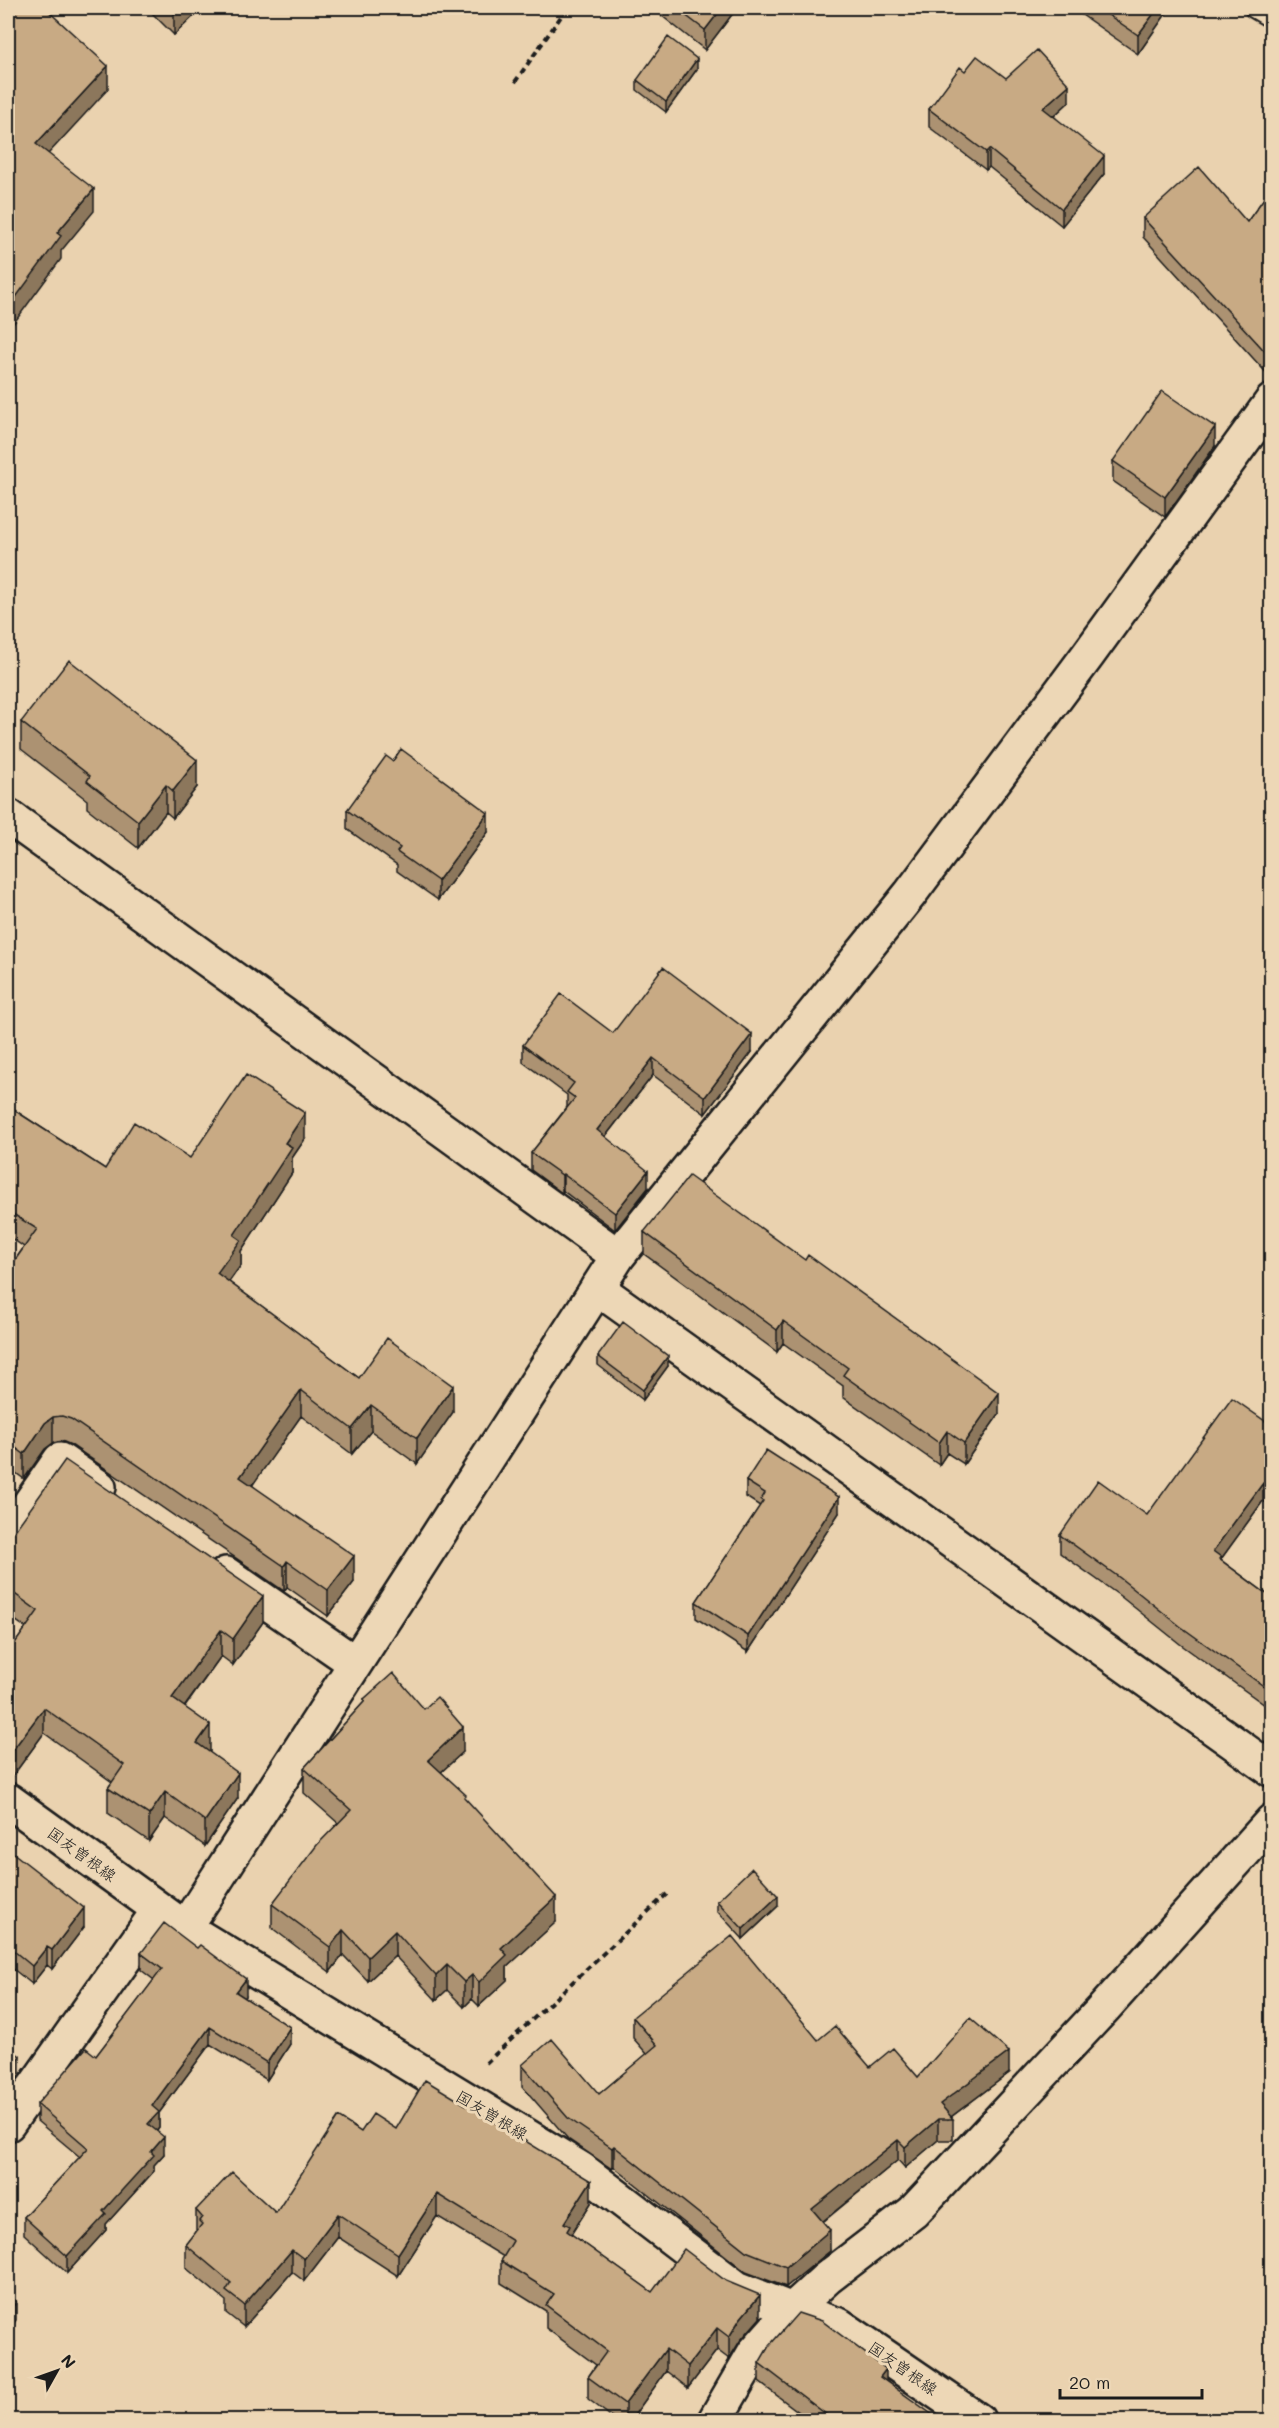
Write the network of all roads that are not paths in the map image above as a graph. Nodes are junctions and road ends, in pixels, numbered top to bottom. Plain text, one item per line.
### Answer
1 (1255, 8) edge
2 (1272, 18) edge
3 (1272, 400) edge
4 (8, 816) edge
5 (618, 1256) junction
6 (597, 1288) junction
7 (119, 1501) edge
8 (8, 1535) edge
9 (198, 1555) edge
10 (355, 1664) junction
11 (1272, 1770) edge
12 (8, 1800) edge
13 (1272, 1821) edge
14 (172, 1919) junction
15 (8, 2124) edge
16 (792, 2310) junction
17 (715, 2421) edge
18 (978, 2421) edge

1 - 2 lane
3 - 5 street
4 - 5 street
5 - 6 street
6 - 10 street
6 - 11 street
7 - 8 street
9 - 10 street
10 - 14 street
12 - 14 street, 国友曽根線
13 - 16 street
14 - 15 street
14 - 16 street, 国友曽根線
16 - 17 street
16 - 18 street, 国友曽根線

